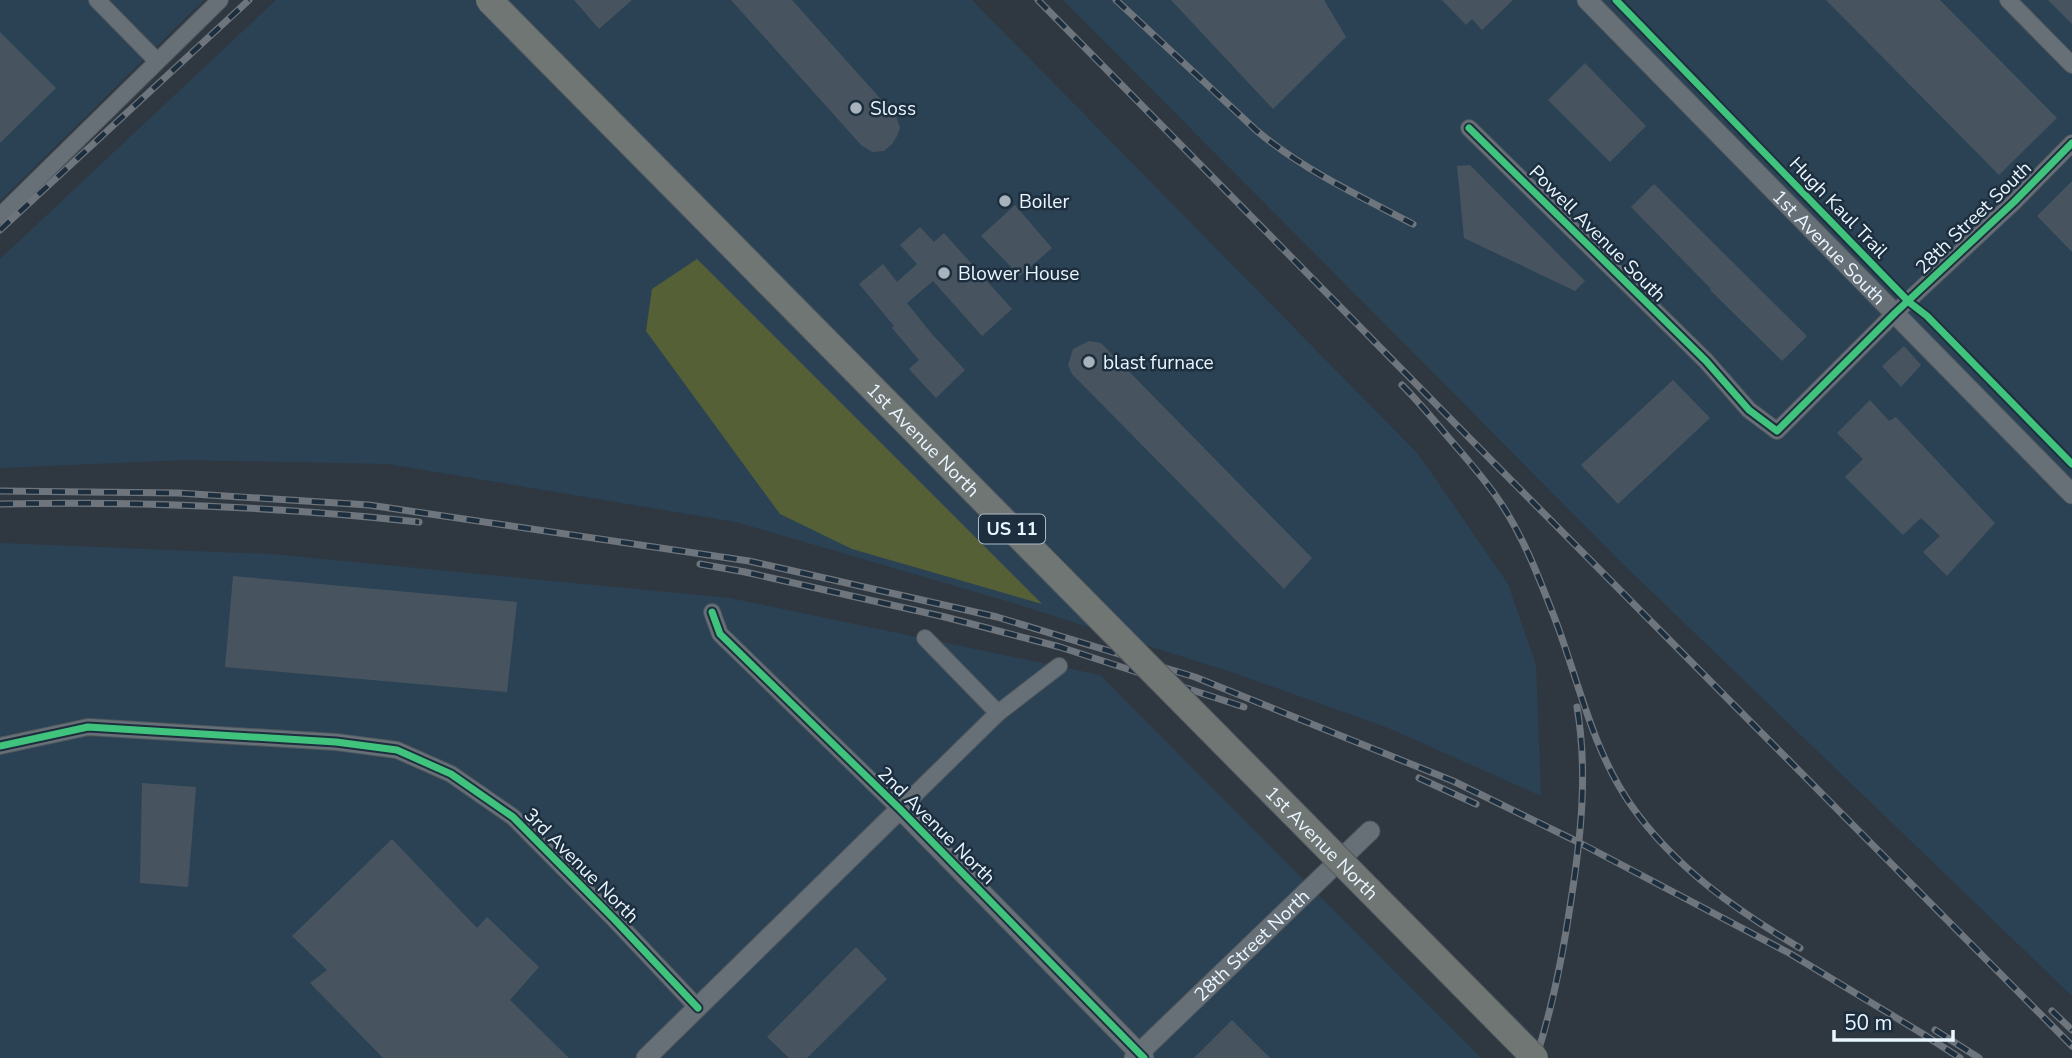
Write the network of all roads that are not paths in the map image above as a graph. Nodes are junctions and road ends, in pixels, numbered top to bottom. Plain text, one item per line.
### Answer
1 (97, 0) edge
2 (220, 0) edge
3 (489, 0) edge
4 (1587, 0) edge
5 (2008, 0) edge
6 (157, 61) junction
7 (2072, 65) edge
8 (1469, 128) dead end
9 (2072, 143) edge
10 (0, 216) edge
11 (1895, 313) junction
12 (2072, 494) edge
13 (712, 612) dead end
14 (925, 638) dead end
15 (1059, 666) dead end
16 (998, 713) junction
17 (0, 746) edge
18 (900, 809) junction
19 (1370, 831) dead end
20 (698, 1008) junction
21 (1139, 1056) edge
22 (646, 1058) edge
23 (1535, 1058) edge

1 - 6 street
2 - 6 street
3 - 23 main road, 1st Avenue North / US 11, bridge
4 - 11 street, 1st Avenue South
5 - 7 street
6 - 10 street
8 - 11 street, Powell Avenue South
9 - 11 street, 28th Street South
11 - 12 street, 1st Avenue South
13 - 18 street, 2nd Avenue North
14 - 16 street
15 - 16 street
16 - 18 street
17 - 20 street, 3rd Avenue North
18 - 20 street
18 - 21 street, 2nd Avenue North
19 - 21 street, 28th Street North
20 - 22 street

